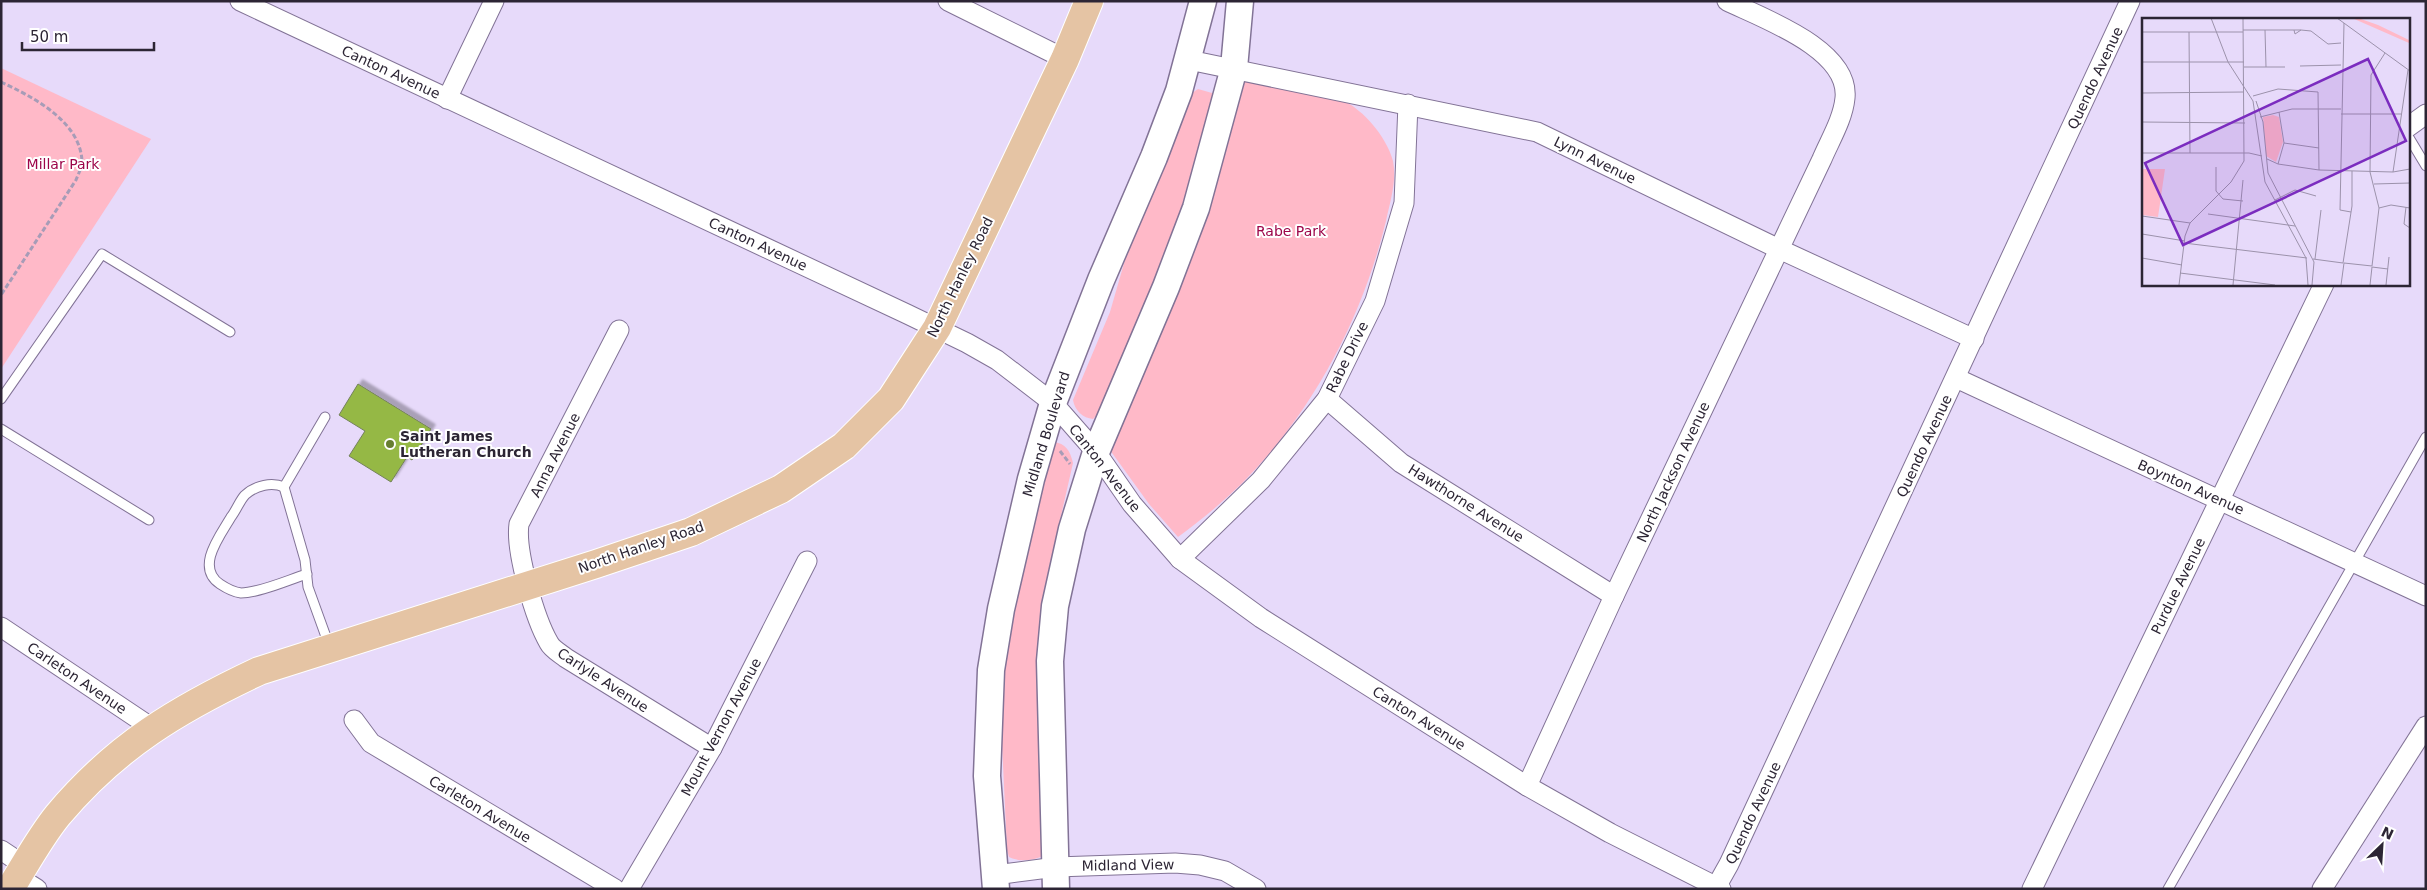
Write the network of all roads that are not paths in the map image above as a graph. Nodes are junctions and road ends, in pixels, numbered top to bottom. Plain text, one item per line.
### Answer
1 (240, 1) edge
2 (494, 1) edge
3 (948, 1) edge
4 (1089, 1) edge
5 (1203, 1) edge
6 (1240, 1) edge
7 (1727, 1) edge
8 (2130, 1) edge
9 (1065, 58) junction
10 (1189, 60) junction
11 (1234, 68) junction
12 (447, 99) junction
13 (1408, 104) junction
14 (2426, 114) edge
15 (2410, 126) edge
16 (2410, 139) edge
17 (2426, 166) edge
18 (1779, 249) junction
19 (2324, 285) edge
20 (937, 328) junction
21 (619, 330) dead end
22 (230, 332) dead end
23 (1974, 339) junction
24 (1956, 378) junction
25 (1, 400) edge
26 (1327, 400) junction
27 (1053, 403) junction
28 (325, 418) dead end
29 (1, 429) edge
30 (2426, 437) edge
31 (1096, 452) junction
32 (284, 486) junction
33 (2219, 499) junction
34 (149, 520) dead end
35 (1180, 559) junction
36 (807, 561) dead end
37 (2355, 563) junction
38 (307, 574) junction
39 (528, 584) junction
40 (1614, 596) junction
41 (2426, 596) edge
42 (1, 628) edge
43 (330, 648) junction
44 (354, 720) dead end
45 (2426, 726) edge
46 (152, 728) junction
47 (712, 748) junction
48 (1527, 786) junction
49 (1, 850) edge
50 (1056, 878) edge
51 (22, 880) edge
52 (995, 882) edge
53 (1718, 888) edge
54 (615, 889) edge
55 (628, 889) edge
56 (1256, 889) edge
57 (2032, 889) edge
58 (2168, 889) edge
59 (2322, 889) edge

1 - 12 street, Canton Avenue
2 - 12 street
3 - 9 street
4 - 9 main road, North Hanley Road
5 - 10 main road, Midland Boulevard
6 - 11 main road
7 - 18 street, North Jackson Avenue
8 - 23 street, Quendo Avenue
9 - 20 main road, North Hanley Road
10 - 11 street, Lynn Avenue
10 - 27 main road, Midland Boulevard
11 - 13 street, Lynn Avenue
11 - 31 main road
12 - 20 street, Canton Avenue
13 - 18 street, Lynn Avenue
13 - 26 street, Rabe Drive
14 - 15 street
16 - 17 lane
18 - 23 street, Lynn Avenue
18 - 40 street, North Jackson Avenue
19 - 33 street, Purdue Avenue
20 - 27 street, Canton Avenue
20 - 39 main road, North Hanley Road
21 - 39 street, Anna Avenue
22 - 25 lane
23 - 24 street, Quendo Avenue
24 - 33 street, Boynton Avenue
24 - 53 street, Quendo Avenue
26 - 35 street, Rabe Drive
26 - 40 street, Hawthorne Avenue
27 - 31 street, Canton Avenue
27 - 52 main road, Midland Boulevard
28 - 32 lane
29 - 34 lane
30 - 37 lane
31 - 35 street, Canton Avenue
31 - 50 main road
32 - 38 lane
32 - 38 lane
33 - 37 street, Boynton Avenue
33 - 57 street, Purdue Avenue
35 - 48 street, Canton Avenue
36 - 47 street, Mount Vernon Avenue
37 - 41 street, Boynton Avenue
37 - 58 lane
38 - 43 lane
39 - 43 main road, North Hanley Road
39 - 47 street, Carlyle Avenue
40 - 48 street, North Jackson Avenue
42 - 46 street, Carleton Avenue
43 - 46 main road, North Hanley Road
44 - 54 street, Carleton Avenue
45 - 59 street
46 - 51 main road, North Hanley Road
47 - 55 street, Mount Vernon Avenue
48 - 53 street, Canton Avenue
49 - 51 street
50 - 52 street, Midland View
50 - 56 street, Midland View

